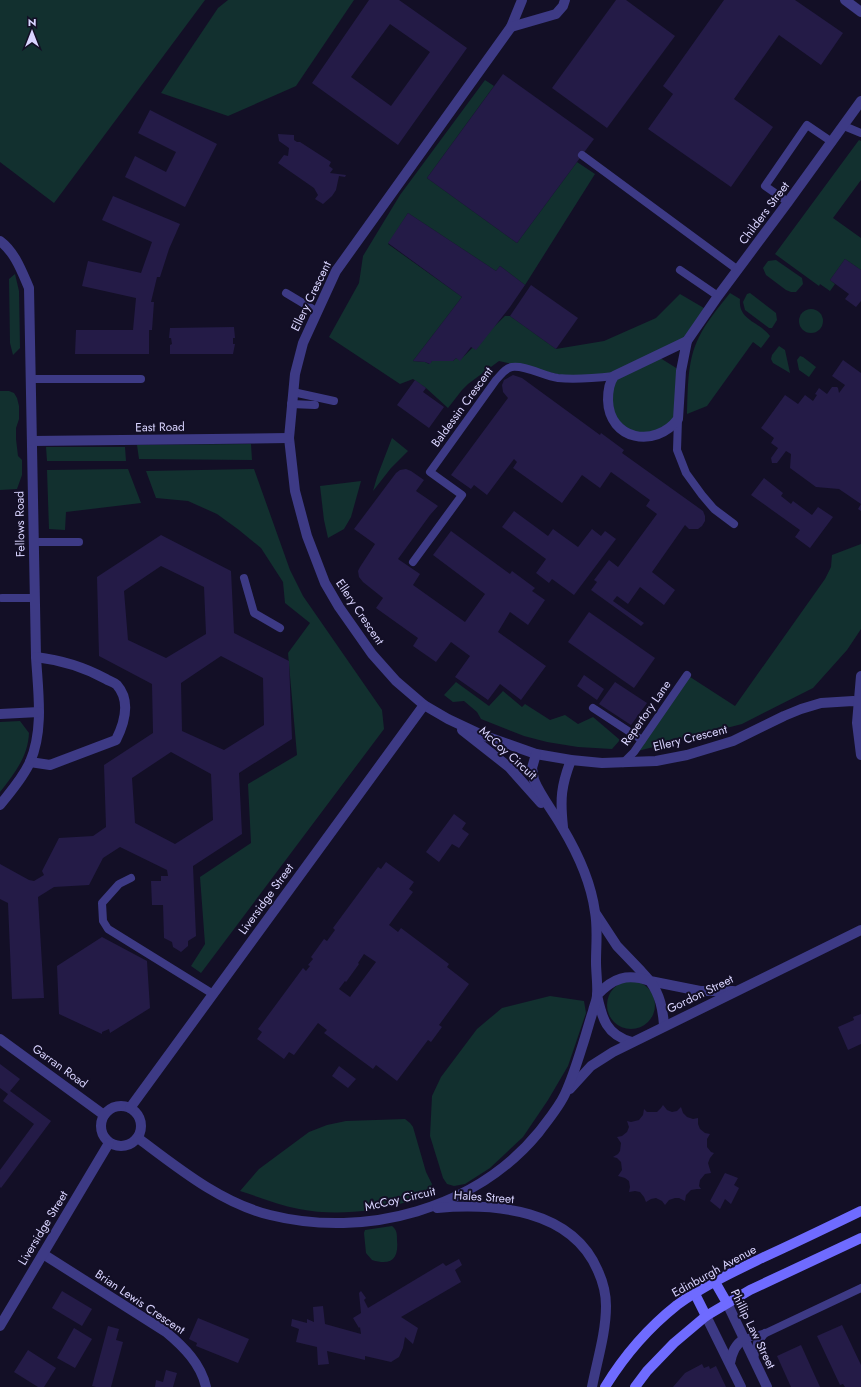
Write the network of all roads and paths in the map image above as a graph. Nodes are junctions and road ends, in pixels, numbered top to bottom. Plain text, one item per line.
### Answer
1 (522, 0) edge
2 (565, 0) edge
3 (845, 0) edge
4 (861, 12) edge
5 (511, 27) junction
6 (861, 101) edge
7 (844, 126) junction
8 (861, 133) edge
9 (832, 142) junction
10 (582, 155) dead end
11 (788, 202) junction
12 (0, 241) edge
13 (680, 270) dead end
14 (738, 270) junction
15 (286, 293) dead end
16 (718, 296) junction
17 (316, 311) junction
18 (687, 341) junction
19 (614, 376) junction
20 (30, 379) junction
21 (140, 379) dead end
22 (293, 392) junction
23 (334, 401) dead end
24 (292, 404) junction
25 (315, 405) dead end
26 (678, 419) junction
27 (289, 438) junction
28 (32, 441) junction
29 (734, 524) dead end
30 (34, 542) junction
31 (79, 542) dead end
32 (413, 562) dead end
33 (244, 578) dead end
34 (2, 598) dead end
35 (35, 598) junction
36 (280, 628) dead end
37 (36, 657) junction
38 (687, 676) dead end
39 (861, 676) edge
40 (860, 702) edge
41 (424, 704) junction
42 (593, 708) dead end
43 (39, 712) junction
44 (0, 714) edge
45 (448, 719) junction
46 (642, 740) junction
47 (536, 754) junction
48 (861, 754) edge
49 (571, 760) junction
50 (30, 762) junction
51 (623, 763) junction
52 (0, 805) edge
53 (563, 829) junction
54 (131, 878) dead end
55 (595, 912) junction
56 (860, 931) edge
57 (650, 981) junction
58 (736, 991) junction
59 (213, 994) junction
60 (597, 995) junction
61 (664, 1026) junction
62 (0, 1039) edge
63 (632, 1042) junction
64 (565, 1095) junction
65 (130, 1108) junction
66 (104, 1115) junction
67 (138, 1138) junction
68 (109, 1143) junction
69 (418, 1211) junction
70 (861, 1211) edge
71 (861, 1238) edge
72 (43, 1254) junction
73 (715, 1282) junction
74 (861, 1288) edge
75 (695, 1294) junction
76 (727, 1303) junction
77 (706, 1316) junction
78 (0, 1326) edge
79 (766, 1333) junction
80 (744, 1339) junction
81 (754, 1358) junction
82 (730, 1363) junction
83 (641, 1383) edge
84 (206, 1387) edge
85 (592, 1387) edge
86 (605, 1387) edge
87 (635, 1387) edge
88 (741, 1387) edge
89 (767, 1387) edge

1 - 5 street, Ellery Crescent
2 - 5 street
3 - 4 street
5 - 17 street, Ellery Crescent
6 - 7 street, Childers Street
7 - 8 lane
7 - 9 street, Childers Street
9 - 11 street, Childers Street
9 - 11 lane
10 - 14 lane
11 - 14 street, Childers Street
12 - 20 street, Fellows Road
13 - 16 lane
14 - 16 street, Childers Street
15 - 17 lane
16 - 18 street, Childers Street
17 - 22 street, Ellery Crescent
18 - 19 street
18 - 26 street
19 - 26 street
19 - 32 lane, Baldessin Crescent
20 - 21 lane
20 - 28 street, Fellows Road
22 - 23 lane
22 - 24 street, Ellery Crescent
24 - 25 lane
24 - 27 street, Ellery Crescent
26 - 29 lane
27 - 28 street, East Road
27 - 41 street, Ellery Crescent
28 - 30 street, Fellows Road
30 - 31 lane
30 - 35 street, Fellows Road
33 - 36 lane
34 - 35 lane
35 - 37 street, Fellows Road
37 - 43 street, Fellows Road
37 - 50 street
38 - 46 lane, Repertory Lane
39 - 40 street
40 - 48 street
40 - 51 street, Ellery Crescent
41 - 45 street, Ellery Crescent
41 - 59 street, Liversidge Street
42 - 46 lane
43 - 44 street
43 - 50 street, Fellows Road
45 - 47 street, Ellery Crescent
45 - 53 street, McCoy Circuit
46 - 51 lane, Repertory Lane
47 - 49 street, Ellery Crescent
47 - 53 street, McCoy Circuit
49 - 51 street, Ellery Crescent
49 - 53 street, McCoy Circuit
50 - 52 street, Fellows Road
53 - 55 street, McCoy Circuit
54 - 59 lane
55 - 57 street, McCoy Circuit
55 - 60 street, McCoy Circuit
56 - 58 street, Gordon Street
57 - 58 street
57 - 60 street
57 - 61 street, McCoy Circuit
58 - 61 street, Gordon Street
59 - 65 street, Liversidge Street
60 - 63 street, McCoy Circuit
60 - 64 street, McCoy Circuit
61 - 63 street, Gordon Street
62 - 66 street, Garran Road
63 - 64 street, Gordon Street
64 - 69 street, McCoy Circuit
65 - 66 street
65 - 67 street
66 - 68 street
67 - 68 street
67 - 69 street, McCoy Circuit
68 - 72 street, Liversidge Street
69 - 85 street, Hales Street
70 - 73 main road, Edinburgh Avenue
71 - 76 main road
72 - 78 street, Liversidge Street
72 - 84 street, Brian Lewis Crescent
73 - 75 main road, Edinburgh Avenue
73 - 76 main road, Phillip Law Street
74 - 79 lane
75 - 77 main road
75 - 86 main road, Edinburgh Avenue
76 - 77 main road
76 - 80 street, Phillip Law Street
77 - 82 street
77 - 83 main road
79 - 80 lane
79 - 81 lane
80 - 81 street, Phillip Law Street
80 - 82 street
81 - 89 street, Phillip Law Street
82 - 88 street
83 - 87 main road

